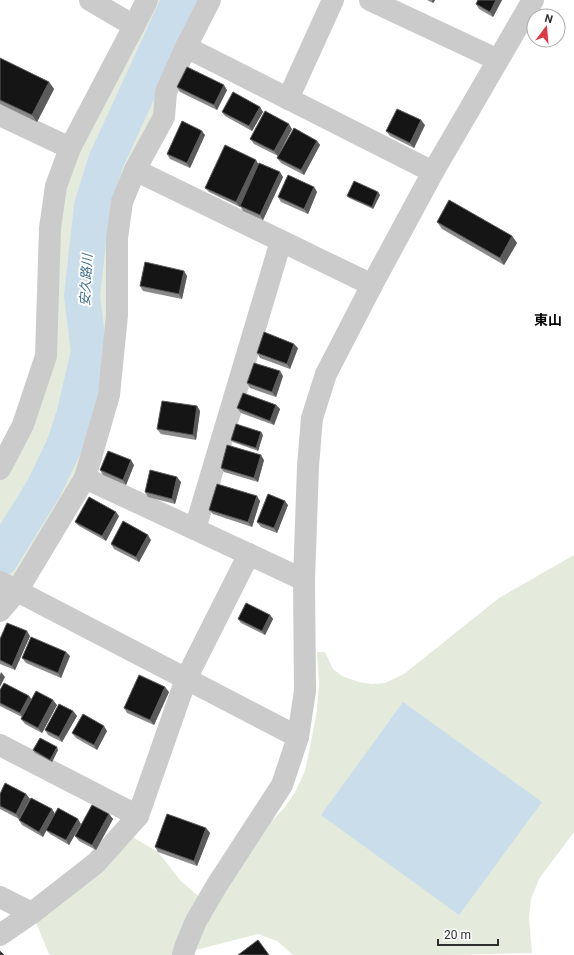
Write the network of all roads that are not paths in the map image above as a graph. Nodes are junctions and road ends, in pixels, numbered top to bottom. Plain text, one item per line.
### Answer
1 (90, 0) edge
2 (147, 0) edge
3 (210, 0) edge
4 (334, 0) edge
5 (370, 0) edge
6 (533, 0) edge
7 (134, 26) junction
8 (186, 48) junction
9 (498, 60) junction
10 (288, 99) junction
11 (0, 115) edge
12 (70, 148) junction
13 (135, 170) junction
14 (433, 172) junction
15 (281, 241) junction
16 (372, 285) junction
17 (0, 469) edge
18 (85, 478) junction
19 (195, 529) junction
20 (249, 554) junction
21 (304, 580) junction
22 (8, 586) edge
23 (0, 611) edge
24 (186, 679) junction
25 (298, 737) junction
26 (0, 745) edge
27 (138, 816) junction
28 (0, 897) edge
29 (32, 913) junction
30 (0, 935) edge
31 (183, 955) edge

1 - 7 street
2 - 7 street
3 - 8 street
4 - 10 street
5 - 9 street
6 - 9 street
7 - 12 street
8 - 10 street
8 - 13 street
9 - 14 street
10 - 14 street
11 - 12 street
12 - 17 street
13 - 15 street
13 - 18 street
14 - 16 street
15 - 16 street
15 - 19 street
16 - 21 street
18 - 19 street
18 - 22 street
19 - 20 street
20 - 21 street
20 - 24 street
21 - 25 street
22 - 23 street
22 - 24 street
24 - 25 street
24 - 27 street
25 - 31 street
26 - 27 street
27 - 29 street
28 - 29 street
29 - 30 street

